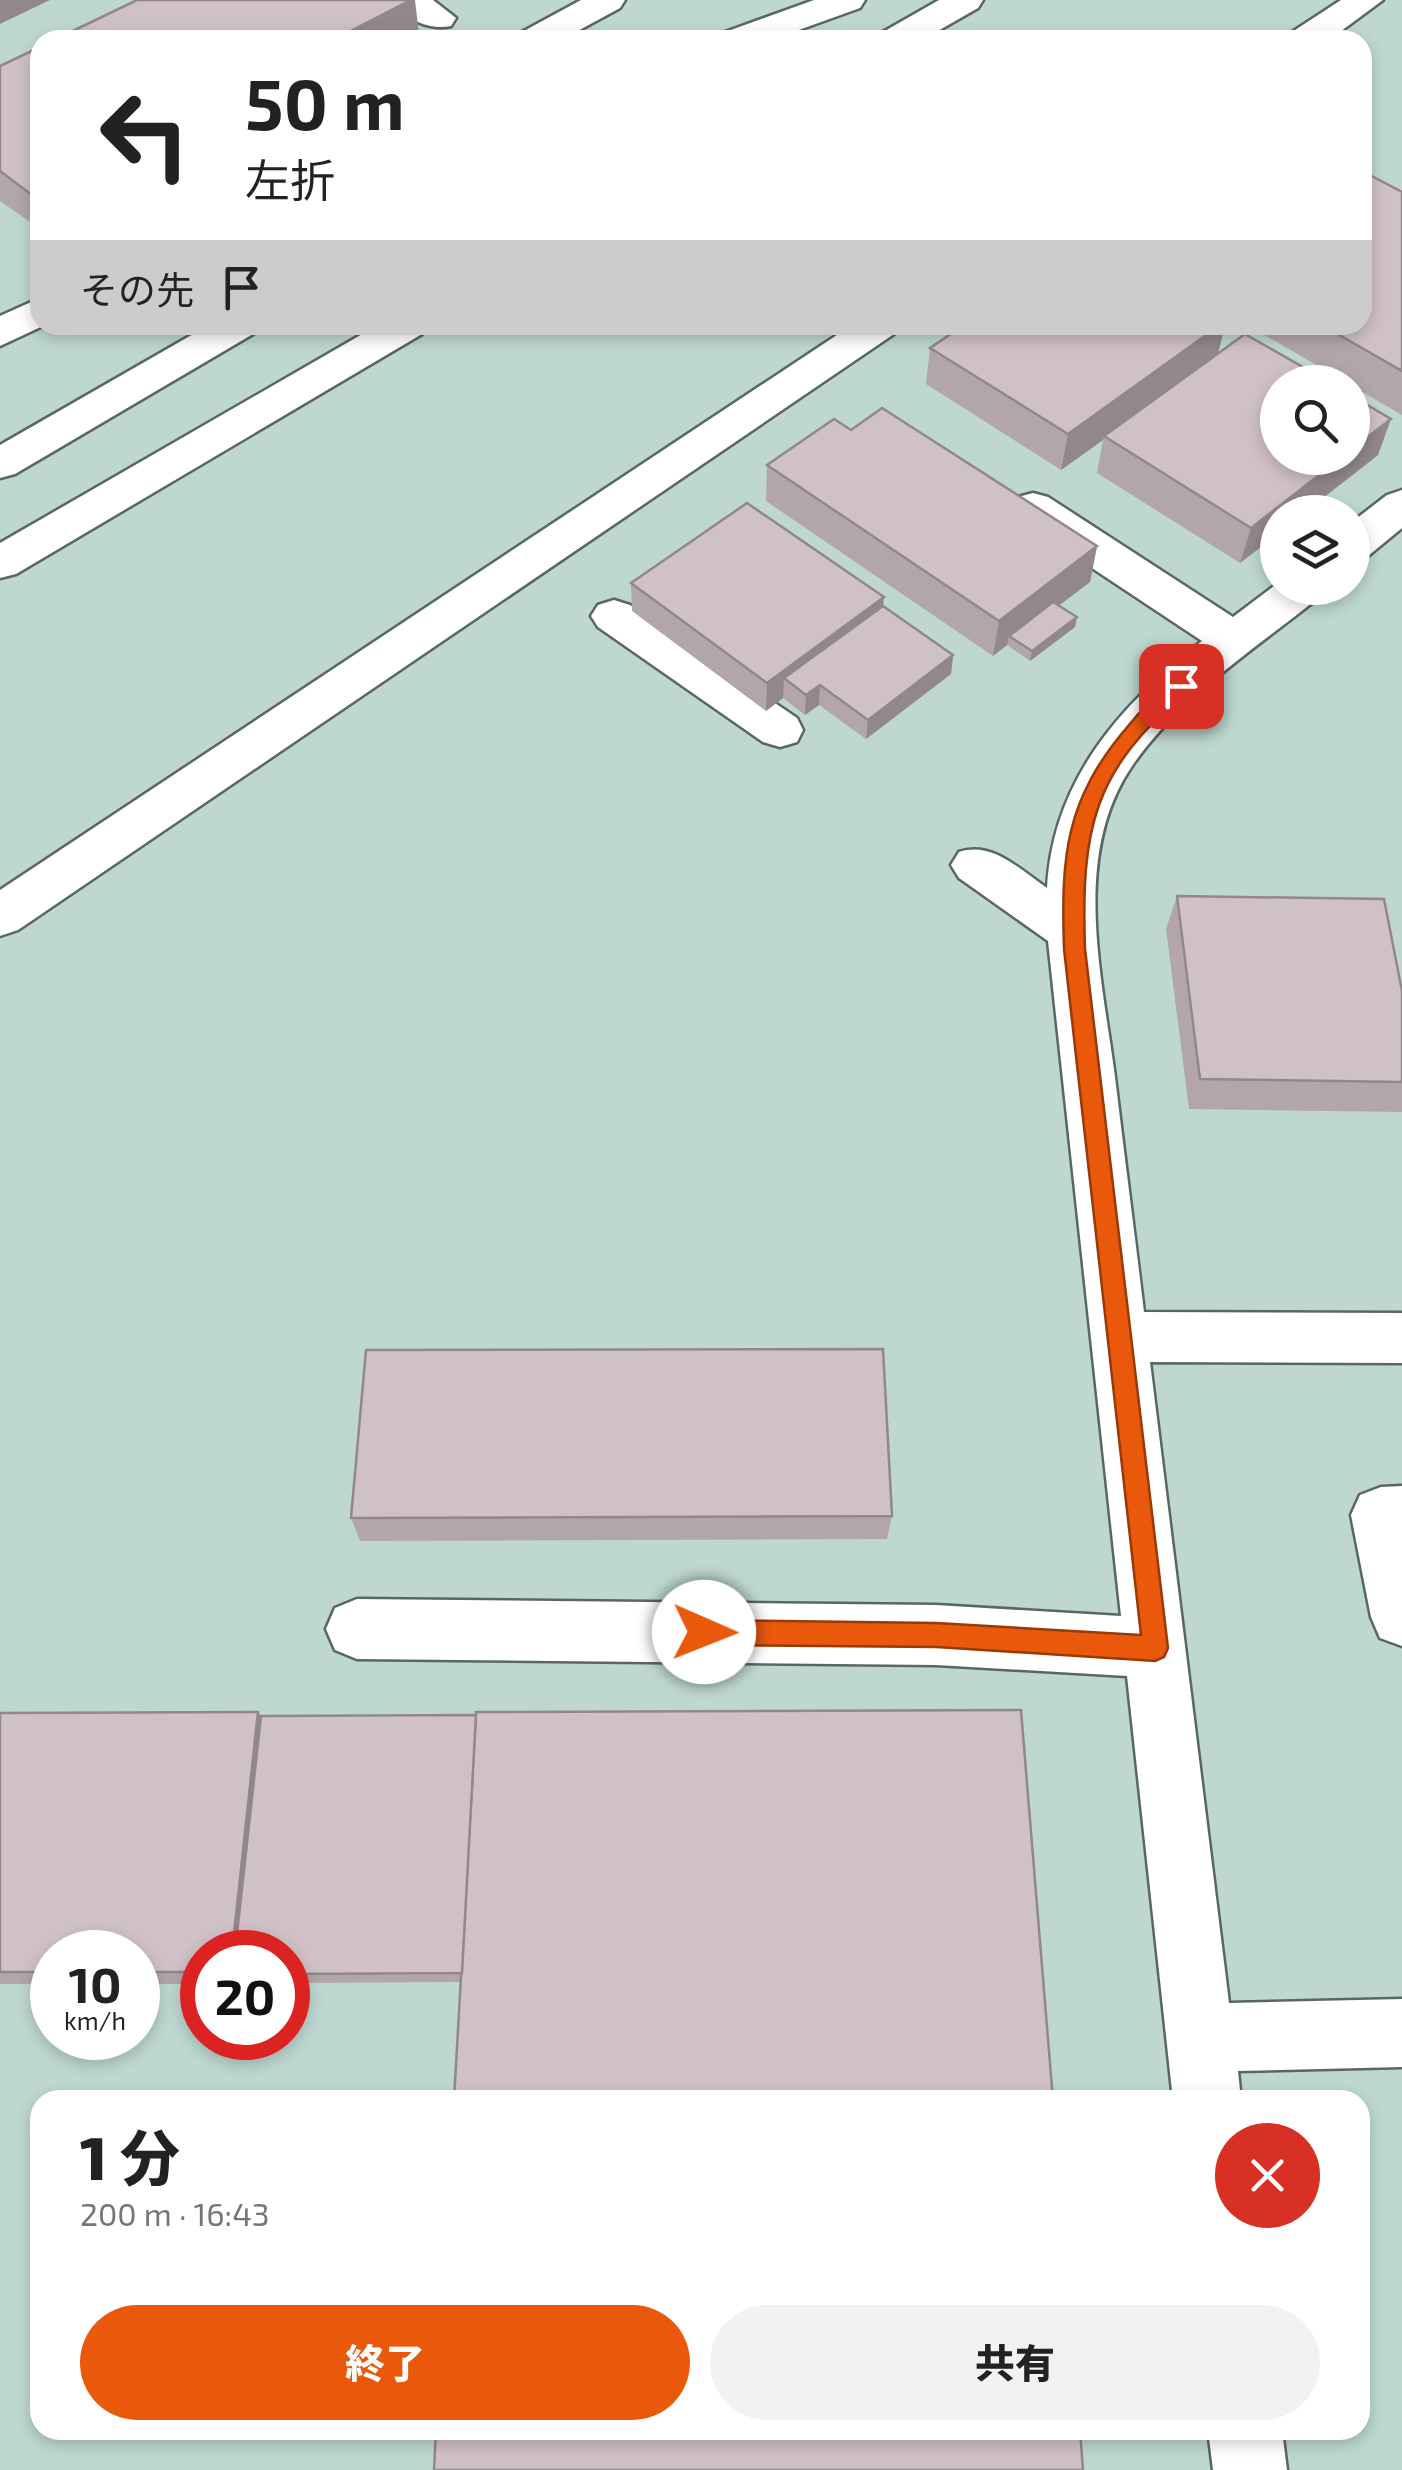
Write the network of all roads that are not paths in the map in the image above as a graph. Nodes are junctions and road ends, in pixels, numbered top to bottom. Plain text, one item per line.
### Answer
1 (608, 0) edge
2 (847, 0) edge
3 (965, 0) edge
4 (1366, 0) edge
5 (552, 30) edge
6 (765, 30) edge
7 (913, 30) edge
8 (1321, 30) edge
9 (30, 316) edge
10 (0, 333) edge
11 (222, 335) edge
12 (391, 335) edge
13 (865, 335) edge
14 (0, 464) edge
15 (994, 482) edge
16 (1402, 505) edge
17 (1370, 531) edge
18 (0, 563) edge
19 (1280, 605) edge
20 (614, 616) dead end
21 (1236, 641) junction
22 (780, 730) dead end
23 (976, 866) dead end
24 (0, 916) edge
25 (1073, 932) junction
26 (1118, 1337) junction
27 (1402, 1338) edge
28 (1402, 1514) edge
29 (1402, 1617) edge
30 (357, 1628) dead end
31 (1155, 1648) junction
32 (1402, 2033) edge
33 (1203, 2069) edge
34 (1246, 2440) edge
35 (1250, 2470) edge

1 - 5 street
2 - 6 street
3 - 7 street
4 - 8 street
9 - 10 street
11 - 14 street
12 - 18 street
13 - 24 street
15 - 21 street
16 - 17 street
19 - 21 street
20 - 22 street
21 - 25 street
23 - 25 street
25 - 26 street
26 - 27 street
26 - 31 street
28 - 29 street
30 - 31 street
31 - 33 street
32 - 33 street
34 - 35 street

